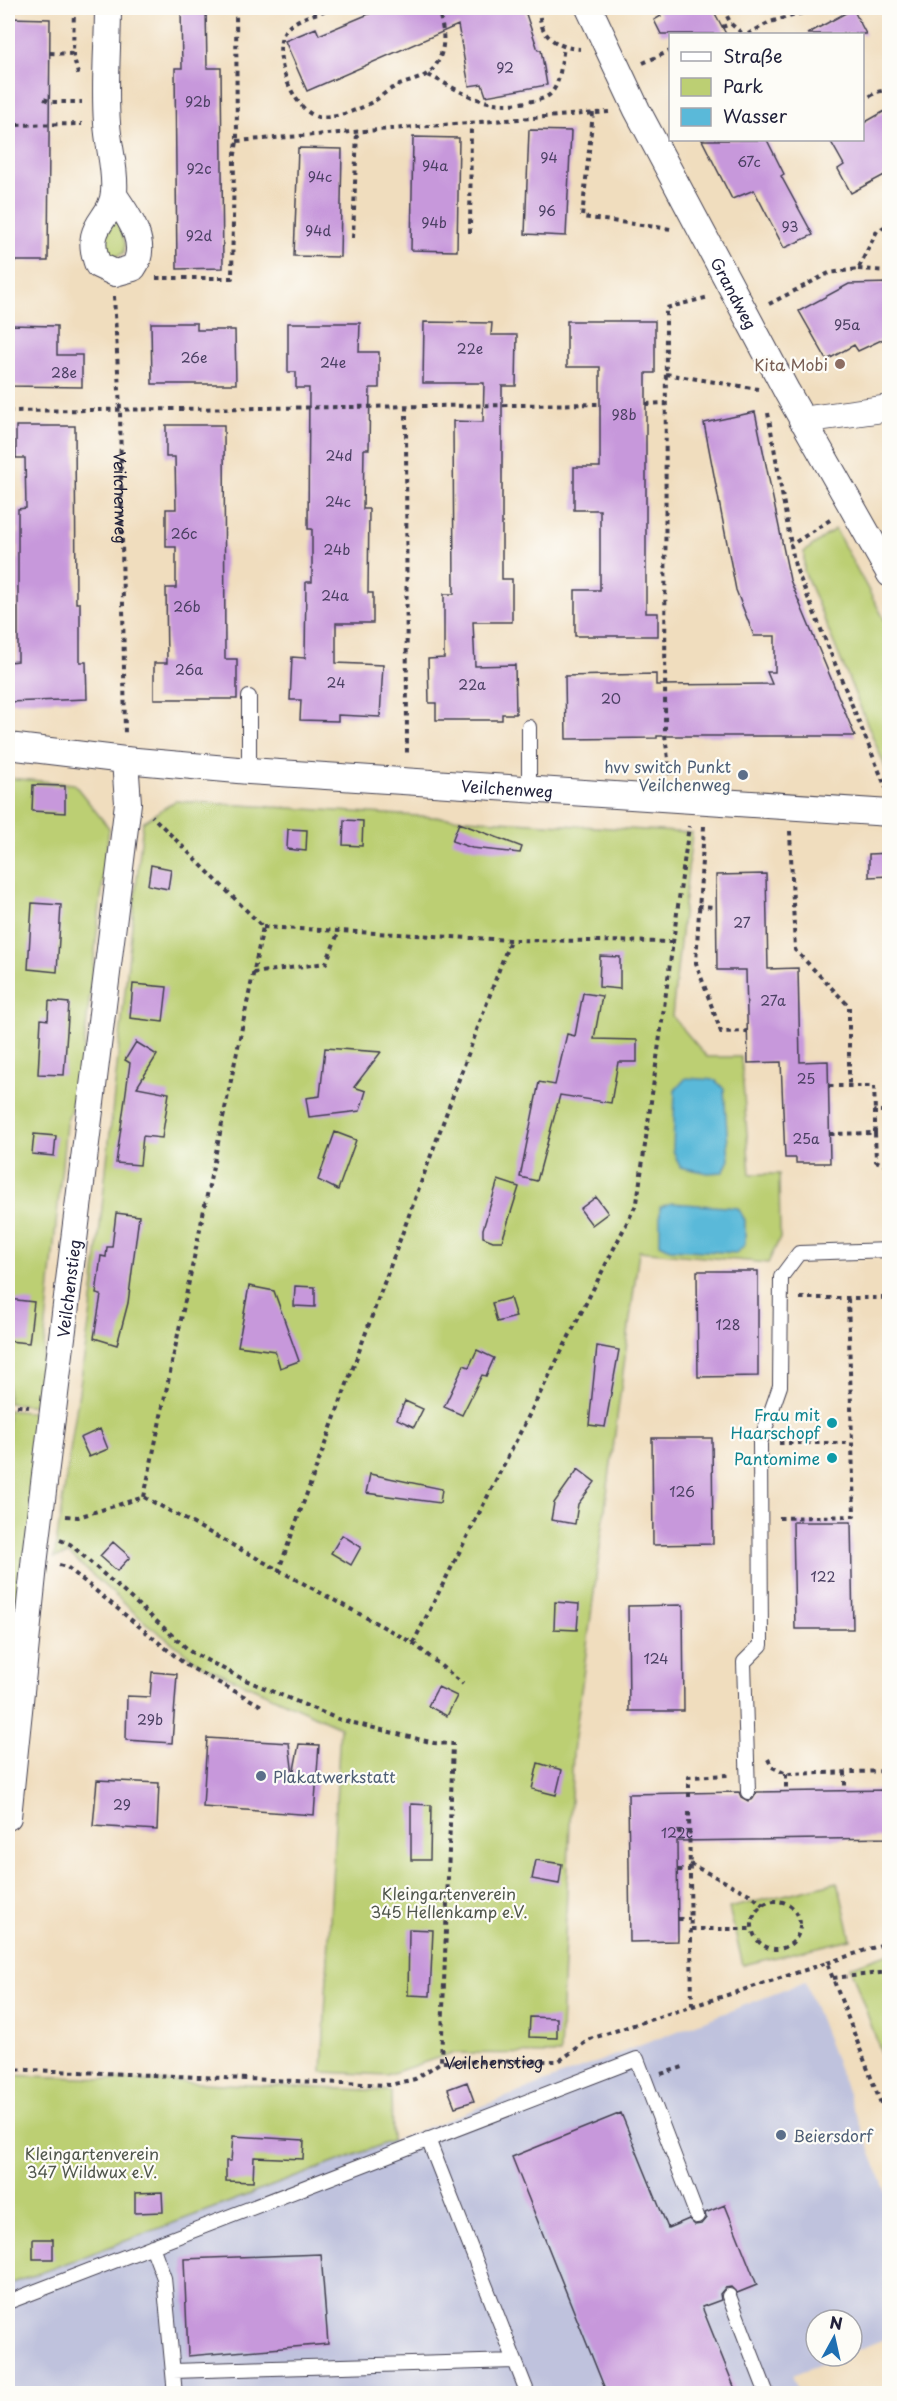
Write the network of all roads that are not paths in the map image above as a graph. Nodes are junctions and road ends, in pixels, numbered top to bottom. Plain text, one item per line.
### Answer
1 (108, 8) edge
2 (589, 8) edge
3 (114, 195) junction
4 (890, 408) edge
5 (802, 420) junction
6 (890, 574) edge
7 (249, 697) dead end
8 (529, 727) dead end
9 (8, 746) edge
10 (125, 760) junction
11 (249, 771) junction
12 (529, 790) junction
13 (890, 813) edge
14 (890, 1250) edge
15 (748, 1792) dead end
16 (8, 1817) edge
17 (428, 2139) junction
18 (697, 2216) dead end
19 (152, 2246) junction
20 (729, 2296) dead end
21 (8, 2302) edge
22 (515, 2361) junction
23 (173, 2371) junction
24 (175, 2394) edge
25 (528, 2394) edge
26 (767, 2394) edge

1 - 3 street
2 - 5 street, Grandweg
3 - 3 street
4 - 5 street
5 - 6 street, Grandweg
7 - 11 lane
8 - 12 lane
9 - 10 street, Veilchenweg
10 - 11 street, Veilchenweg
10 - 16 street, Veilchenstieg
11 - 12 street, Veilchenweg
12 - 13 street, Veilchenweg
14 - 15 lane
17 - 18 lane
17 - 19 lane
17 - 22 lane
19 - 21 lane
19 - 23 lane
20 - 26 lane
22 - 23 lane
22 - 25 lane
23 - 24 lane

